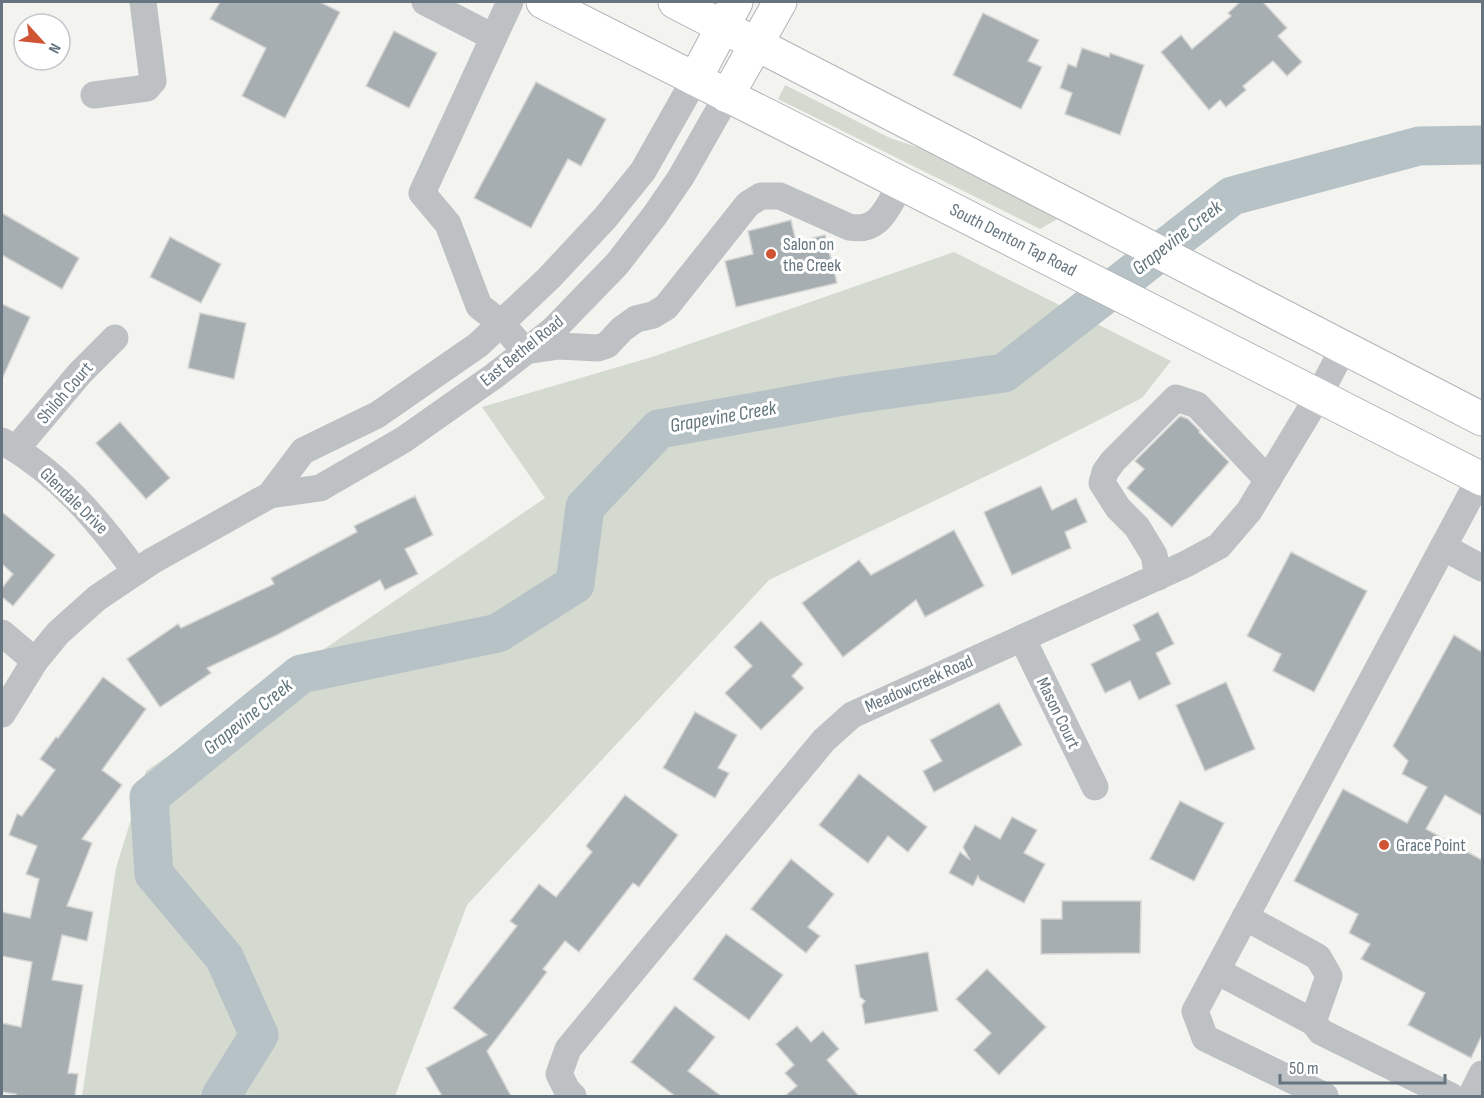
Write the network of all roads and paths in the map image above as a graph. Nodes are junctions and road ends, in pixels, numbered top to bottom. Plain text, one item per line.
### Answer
1 (143, 2) edge
2 (425, 2) edge
3 (510, 2) edge
4 (543, 2) edge
5 (675, 2) edge
6 (780, 2) edge
7 (729, 14) edge
8 (493, 37) junction
9 (756, 43) junction
10 (695, 79) junction
11 (94, 95) dead end
12 (728, 96) junction
13 (901, 184) junction
14 (501, 323) junction
15 (115, 338) dead end
16 (1344, 347) junction
17 (525, 351) junction
18 (1319, 395) junction
19 (1482, 418) edge
20 (9, 445) edge
21 (1481, 479) edge
22 (1268, 480) junction
23 (270, 495) junction
24 (1443, 547) junction
25 (1482, 568) edge
26 (136, 572) junction
27 (1158, 577) junction
28 (2, 633) edge
29 (1022, 638) junction
30 (35, 662) junction
31 (2, 714) edge
32 (1095, 787) dead end
33 (1245, 917) junction
34 (1217, 971) junction
35 (1312, 1022) junction
36 (1482, 1074) edge
37 (573, 1096) edge
38 (1325, 1096) edge
39 (1451, 1096) edge
40 (1471, 1096) edge

1 - 11 street
2 - 8 street
3 - 8 street
4 - 10 main road, South Denton Tap Road
5 - 7 main road
6 - 9 main road
7 - 9 main road
7 - 10 main road
8 - 14 street
9 - 12 main road
9 - 16 main road
10 - 12 main road, South Denton Tap Road
10 - 14 street, East Bethel Road
12 - 13 main road, South Denton Tap Road
12 - 17 street, East Bethel Road
13 - 17 street
13 - 18 main road, South Denton Tap Road
14 - 17 street
14 - 23 street, East Bethel Road
15 - 20 street, Shiloh Court
16 - 18 street, Meadowcreek Road
16 - 19 main road
17 - 23 street, East Bethel Road
18 - 21 main road, South Denton Tap Road
18 - 22 street, Meadowcreek Road
20 - 26 street, Glendale Drive
21 - 24 street
22 - 27 street, Meadowcreek Road
22 - 27 street
23 - 26 street, East Bethel Road
24 - 25 street
24 - 33 street
26 - 30 street, East Bethel Road
27 - 29 street, Meadowcreek Road
28 - 30 street
29 - 32 street, Mason Court
29 - 37 street, Meadowcreek Road
30 - 31 street, East Bethel Road
33 - 34 street
33 - 35 street
34 - 35 street
34 - 38 street
35 - 39 street
36 - 40 street

